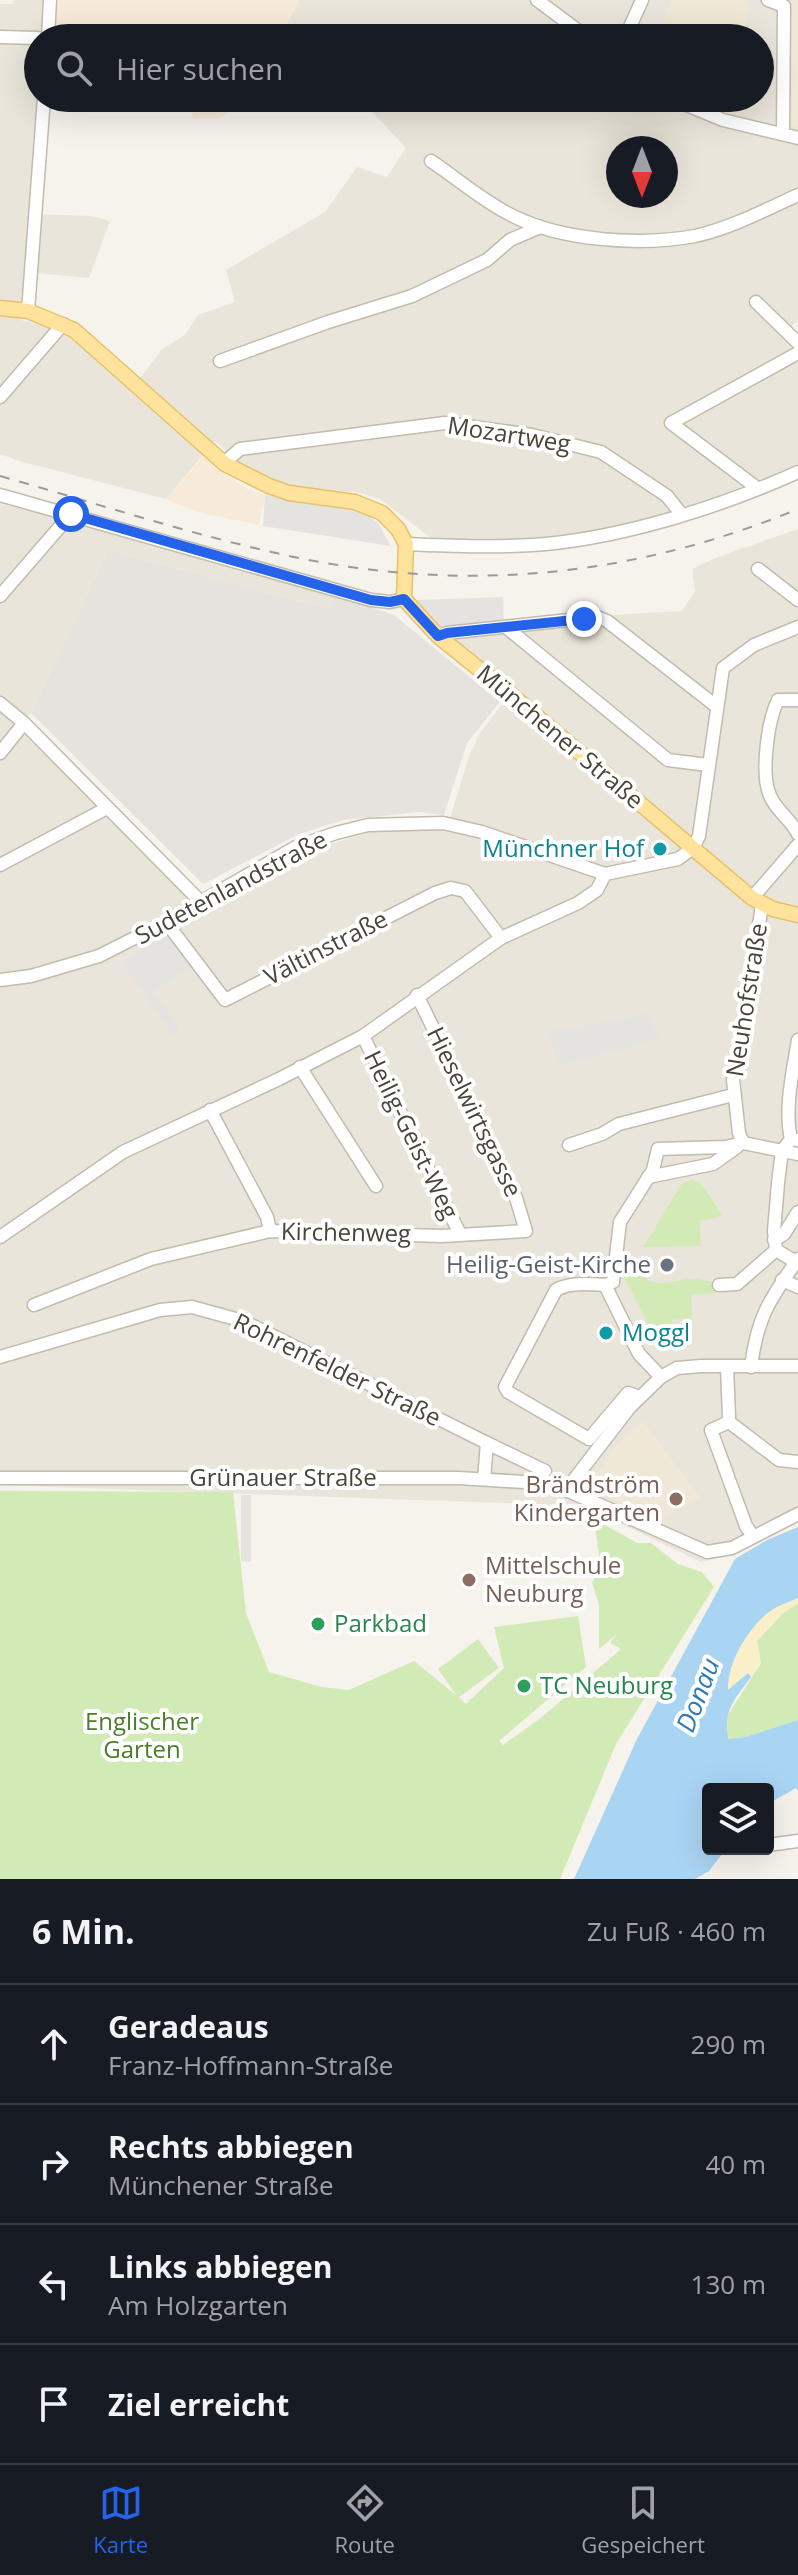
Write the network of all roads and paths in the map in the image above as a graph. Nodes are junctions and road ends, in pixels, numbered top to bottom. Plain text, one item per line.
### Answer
1 (50, 0) edge
2 (537, 0) edge
3 (642, 0) edge
4 (768, 0) edge
5 (49, 24) edge
6 (569, 24) edge
7 (631, 24) edge
8 (0, 37) edge
9 (24, 38) edge
10 (43, 112) edge
11 (704, 112) edge
12 (783, 134) junction
13 (798, 138) edge
14 (431, 161) dead end
15 (798, 195) edge
16 (512, 216) junction
17 (540, 227) junction
18 (510, 240) junction
19 (756, 302) dead end
20 (0, 308) edge
21 (28, 311) junction
22 (63, 324) junction
23 (798, 343) edge
24 (798, 353) edge
25 (220, 361) dead end
26 (0, 397) edge
27 (224, 463) junction
28 (798, 472) edge
29 (757, 488) junction
30 (0, 495) edge
31 (71, 514) junction
32 (682, 515) junction
33 (406, 544) junction
34 (758, 569) dead end
35 (0, 596) edge
36 (404, 599) junction
37 (798, 600) edge
38 (798, 627) edge
39 (507, 628) junction
40 (438, 636) junction
41 (798, 700) edge
42 (0, 703) edge
43 (716, 706) junction
44 (24, 723) junction
45 (0, 753) edge
46 (708, 765) junction
47 (107, 808) junction
48 (798, 834) edge
49 (798, 845) edge
50 (693, 848) junction
51 (0, 865) edge
52 (605, 874) junction
53 (200, 901) junction
54 (757, 901) junction
55 (798, 915) edge
56 (166, 922) junction
57 (501, 938) junction
58 (0, 980) edge
59 (417, 995) junction
60 (363, 1036) junction
61 (798, 1040) edge
62 (300, 1067) junction
63 (733, 1095) junction
64 (210, 1110) junction
65 (794, 1139) edge
66 (743, 1143) junction
67 (569, 1145) dead end
68 (782, 1151) junction
69 (798, 1154) edge
70 (648, 1177) junction
71 (376, 1186) dead end
72 (798, 1212) edge
73 (270, 1231) junction
74 (526, 1231) joint
75 (460, 1234) junction
76 (0, 1237) edge
77 (775, 1245) junction
78 (797, 1261) edge
79 (782, 1280) junction
80 (605, 1285) junction
81 (719, 1285) dead end
82 (798, 1287) edge
83 (34, 1305) dead end
84 (0, 1357) edge
85 (798, 1366) edge
86 (727, 1367) junction
87 (751, 1367) junction
88 (661, 1377) junction
89 (640, 1397) junction
90 (729, 1419) junction
91 (487, 1443) junction
92 (798, 1462) edge
93 (545, 1471) dead end
94 (0, 1478) edge
95 (484, 1479) junction
96 (566, 1490) junction
97 (798, 1514) edge
98 (753, 1536) junction
99 (798, 1841) edge
100 (774, 1844) edge

1 - 5 street
2 - 6 street
3 - 7 street
4 - 12 street
8 - 9 street
10 - 21 street
11 - 12 street
12 - 13 street
14 - 16 street
15 - 17 street
16 - 17 street
16 - 18 street
17 - 18 street
18 - 25 street
19 - 23 street
20 - 21 main road
21 - 22 main road
22 - 26 street
22 - 27 main road
24 - 29 street
27 - 32 street, Mozartweg
27 - 33 main road
28 - 29 street
29 - 32 street
30 - 31 street
31 - 35 street
31 - 36 street
32 - 33 street
33 - 36 main road
34 - 37 street
36 - 40 main road, Münchener Straße
38 - 43 street
39 - 40 street
39 - 43 street
39 - 46 street
40 - 50 main road, Münchener Straße
41 - 48 street
42 - 44 street
43 - 46 street
44 - 45 street
44 - 47 street
46 - 50 street
47 - 51 street
47 - 53 street
49 - 54 street
50 - 52 street, Sudetenlandstraße
50 - 54 main road, Münchener Straße
52 - 53 street, Sudetenlandstraße
52 - 57 street
53 - 56 street, Sudetenlandstraße
54 - 55 main road, Münchener Straße
54 - 63 street, Neuhofstraße
56 - 57 street, Vältinstraße
56 - 58 street, Sudetenlandstraße
57 - 59 street
59 - 60 street
59 - 74 street, Hieselwirtsgasse
60 - 62 street
60 - 75 street, Heilig-Geist-Weg
61 - 65 street
62 - 64 street
62 - 71 street
63 - 66 street, Neuhofstraße
63 - 67 street
64 - 73 street
64 - 76 street
65 - 68 street
66 - 68 street
66 - 70 street
66 - 70 street
68 - 69 street
68 - 77 street
70 - 80 street
72 - 77 street
73 - 75 street, Kirchenweg
73 - 83 street, Kirchenweg
74 - 75 street, Kirchenweg
77 - 78 street
77 - 81 street
78 - 79 street
79 - 82 street
79 - 87 street
80 - 88 street
80 - 89 street
84 - 91 street, Rohrenfelder Straße
85 - 87 street
86 - 87 street
86 - 88 street
86 - 90 street
88 - 89 street
89 - 96 street
90 - 92 street
90 - 98 street
91 - 93 street, Rohrenfelder Straße
91 - 95 street
94 - 95 street, Grünauer Straße
95 - 96 street, Grünauer Straße
96 - 98 street, Grünauer Straße
97 - 98 street, Grünauer Straße
99 - 100 street

